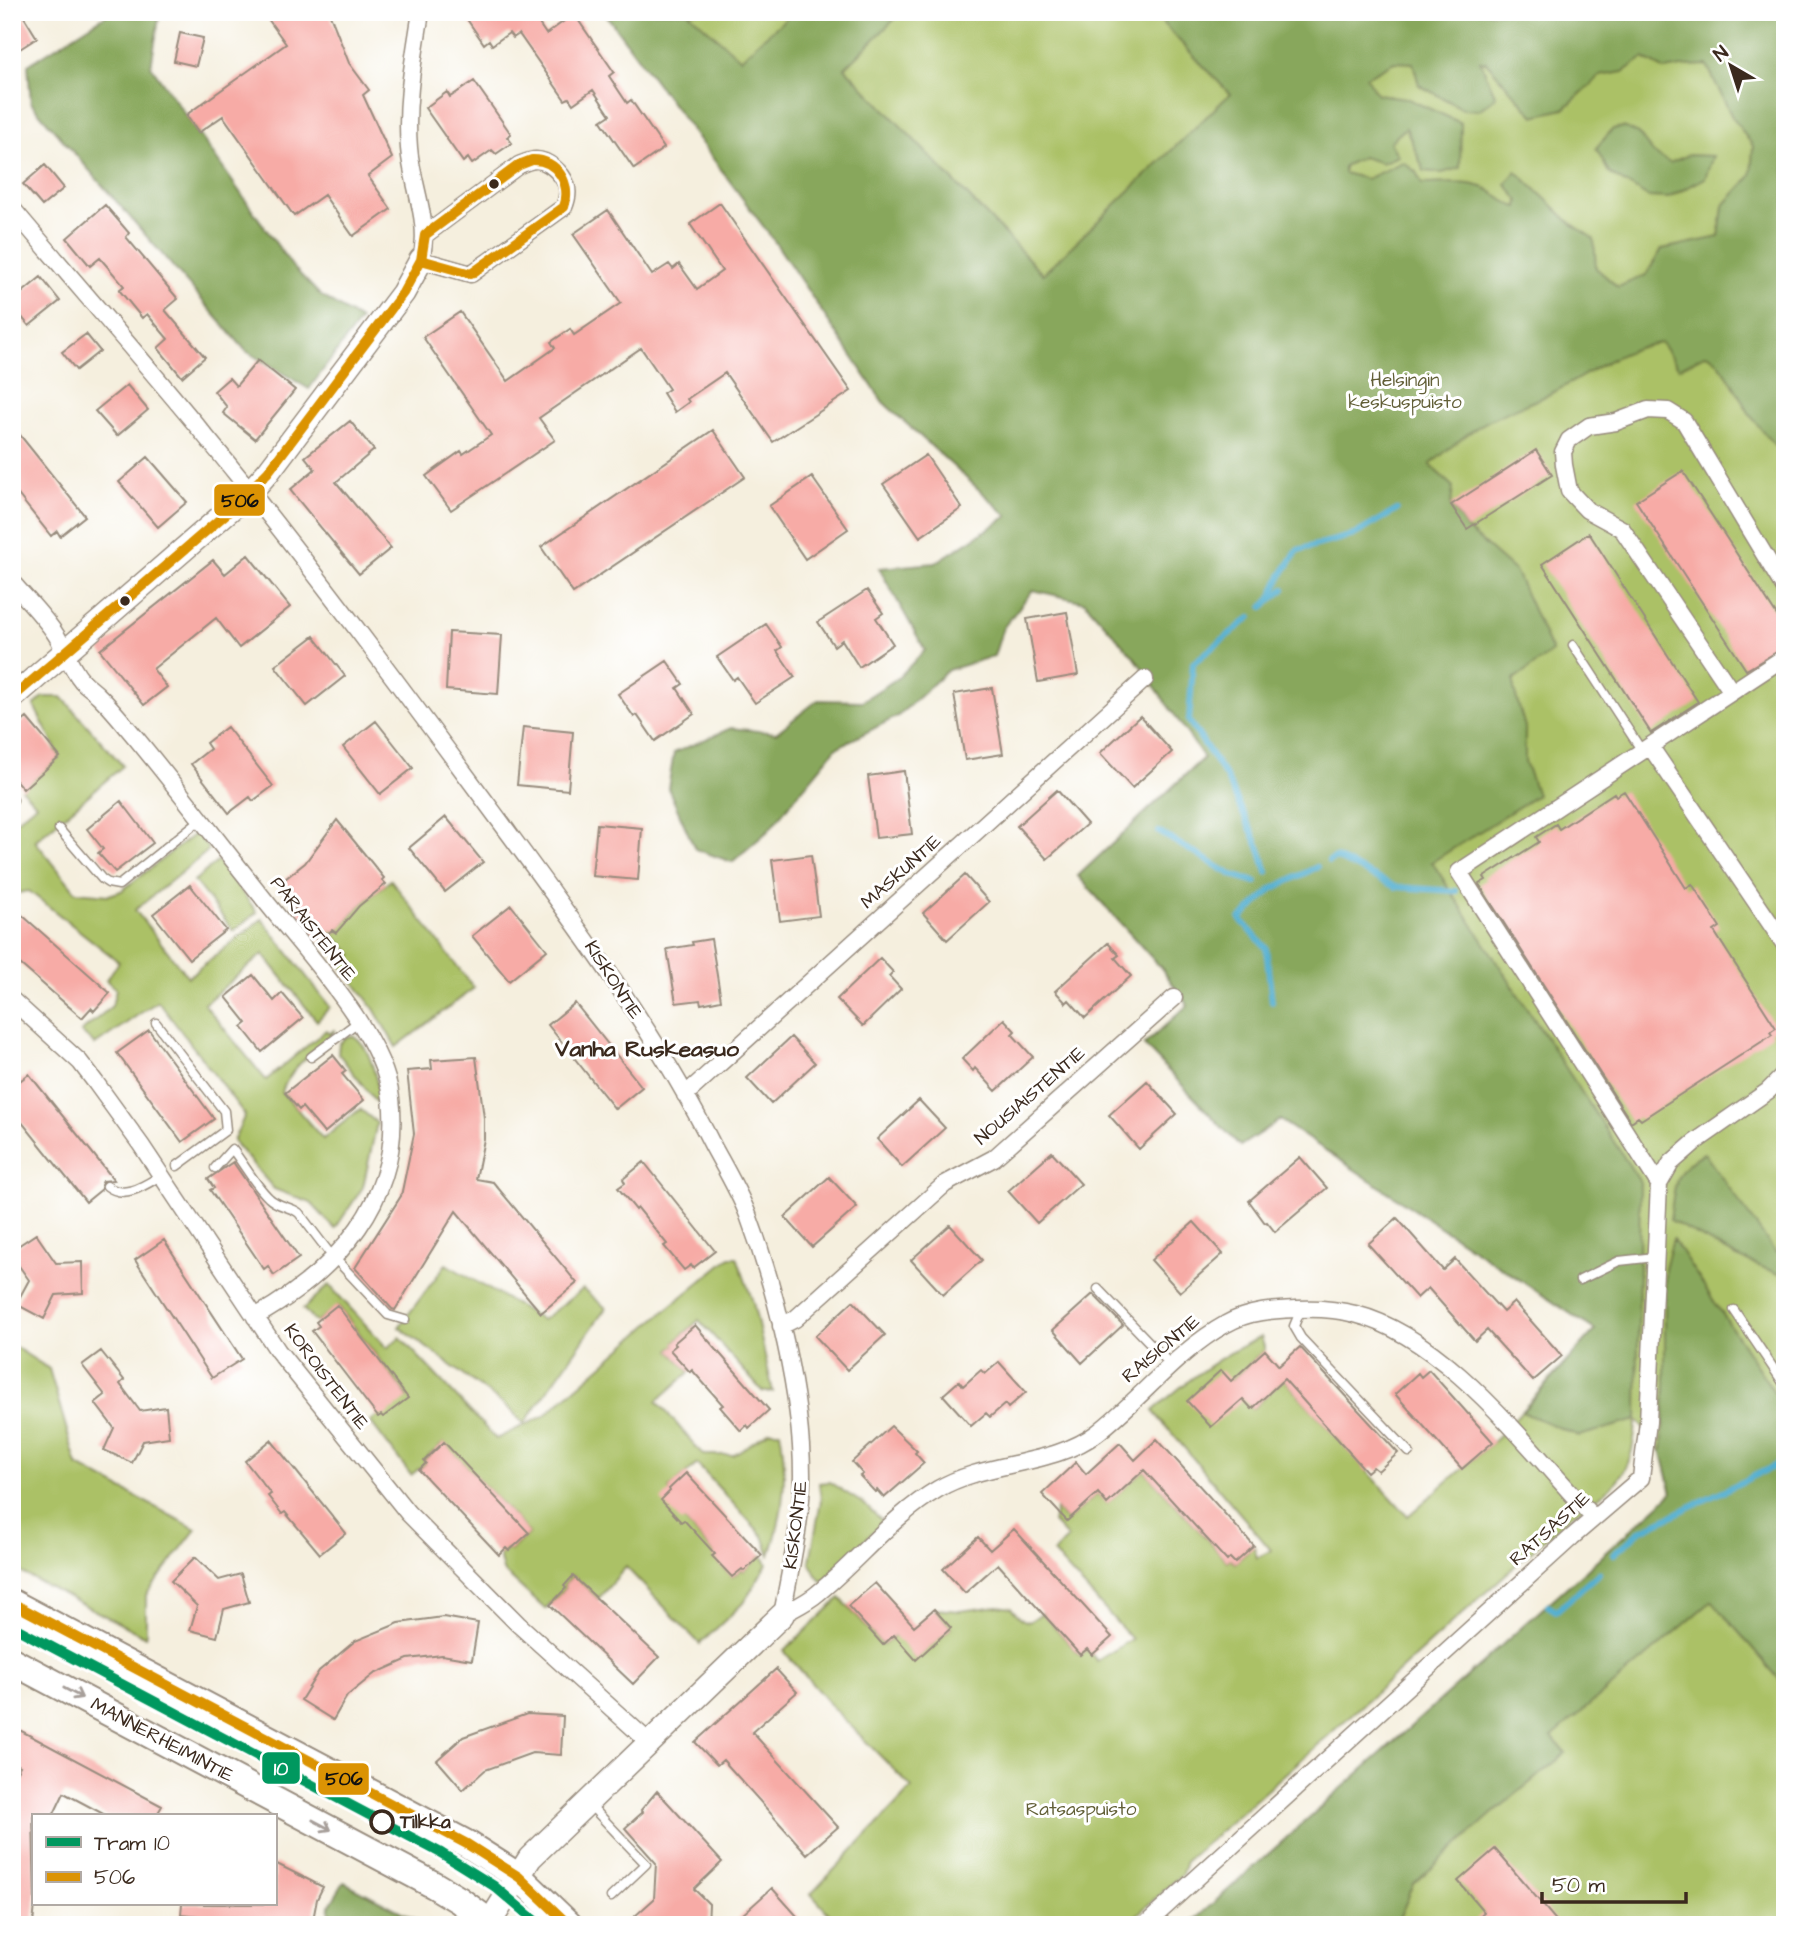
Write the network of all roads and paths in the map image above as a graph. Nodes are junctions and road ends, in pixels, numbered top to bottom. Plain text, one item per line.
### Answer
1 (421, 12) edge
2 (12, 208) edge
3 (425, 235) junction
4 (421, 260) junction
5 (250, 492) junction
6 (12, 582) edge
7 (1785, 589) edge
8 (1573, 645) dead end
9 (64, 653) junction
10 (1785, 657) edge
11 (1145, 679) dead end
12 (1732, 692) junction
13 (12, 698) edge
14 (1646, 749) junction
15 (200, 820) junction
16 (59, 829) dead end
17 (1785, 945) edge
18 (1174, 998) dead end
19 (12, 1000) edge
20 (358, 1022) junction
21 (156, 1023) dead end
22 (311, 1057) dead end
23 (1785, 1074) edge
24 (685, 1095) junction
25 (177, 1166) dead end
26 (215, 1168) dead end
27 (162, 1175) junction
28 (1659, 1184) junction
29 (107, 1186) dead end
30 (1655, 1256) junction
31 (335, 1258) junction
32 (1580, 1280) dead end
33 (1098, 1289) dead end
34 (1301, 1309) junction
35 (1734, 1310) dead end
36 (255, 1317) junction
37 (405, 1320) dead end
38 (781, 1326) junction
39 (1172, 1366) junction
40 (1784, 1384) edge
41 (1409, 1452) dead end
42 (1594, 1518) junction
43 (12, 1604) edge
44 (782, 1615) junction
45 (12, 1661) edge
46 (650, 1744) junction
47 (588, 1803) junction
48 (519, 1877) junction
49 (611, 1897) dead end
50 (491, 1924) edge
51 (569, 1925) edge
52 (1145, 1925) edge

1 - 3 street
2 - 5 street, KISKONTIE
3 - 4 street
3 - 4 street
4 - 5 street
5 - 9 street
5 - 24 street, KISKONTIE
6 - 9 street, PARAISTENTIE
7 - 12 street
8 - 14 lane
9 - 13 street
9 - 15 street, PARAISTENTIE
10 - 12 street
11 - 24 street, MASKUNTIE
12 - 14 street
14 - 17 street
14 - 28 street
15 - 16 lane
15 - 20 street, PARAISTENTIE
18 - 38 street, NOUSIAISTENTIE
19 - 27 street, KOROISTENTIE
20 - 22 lane
20 - 31 street, PARAISTENTIE
21 - 25 lane
23 - 28 street
24 - 38 street, KISKONTIE
26 - 31 lane
27 - 29 lane
27 - 36 street, KOROISTENTIE
28 - 30 street, RATSASTIE
30 - 32 lane
30 - 42 street, RATSASTIE
31 - 36 street, PARAISTENTIE
31 - 37 lane
33 - 39 lane
34 - 39 street, RAISIONTIE
34 - 41 lane
34 - 42 street, RAISIONTIE
35 - 40 lane
36 - 46 street, KOROISTENTIE
38 - 44 street, KISKONTIE
39 - 44 street, RAISIONTIE
42 - 52 street, RATSASTIE
43 - 48 main road
44 - 46 street
45 -> 50 main road, MANNERHEIMINTIE
46 - 47 street
47 - 48 street
47 - 49 lane
48 - 50 street
48 - 51 main road

